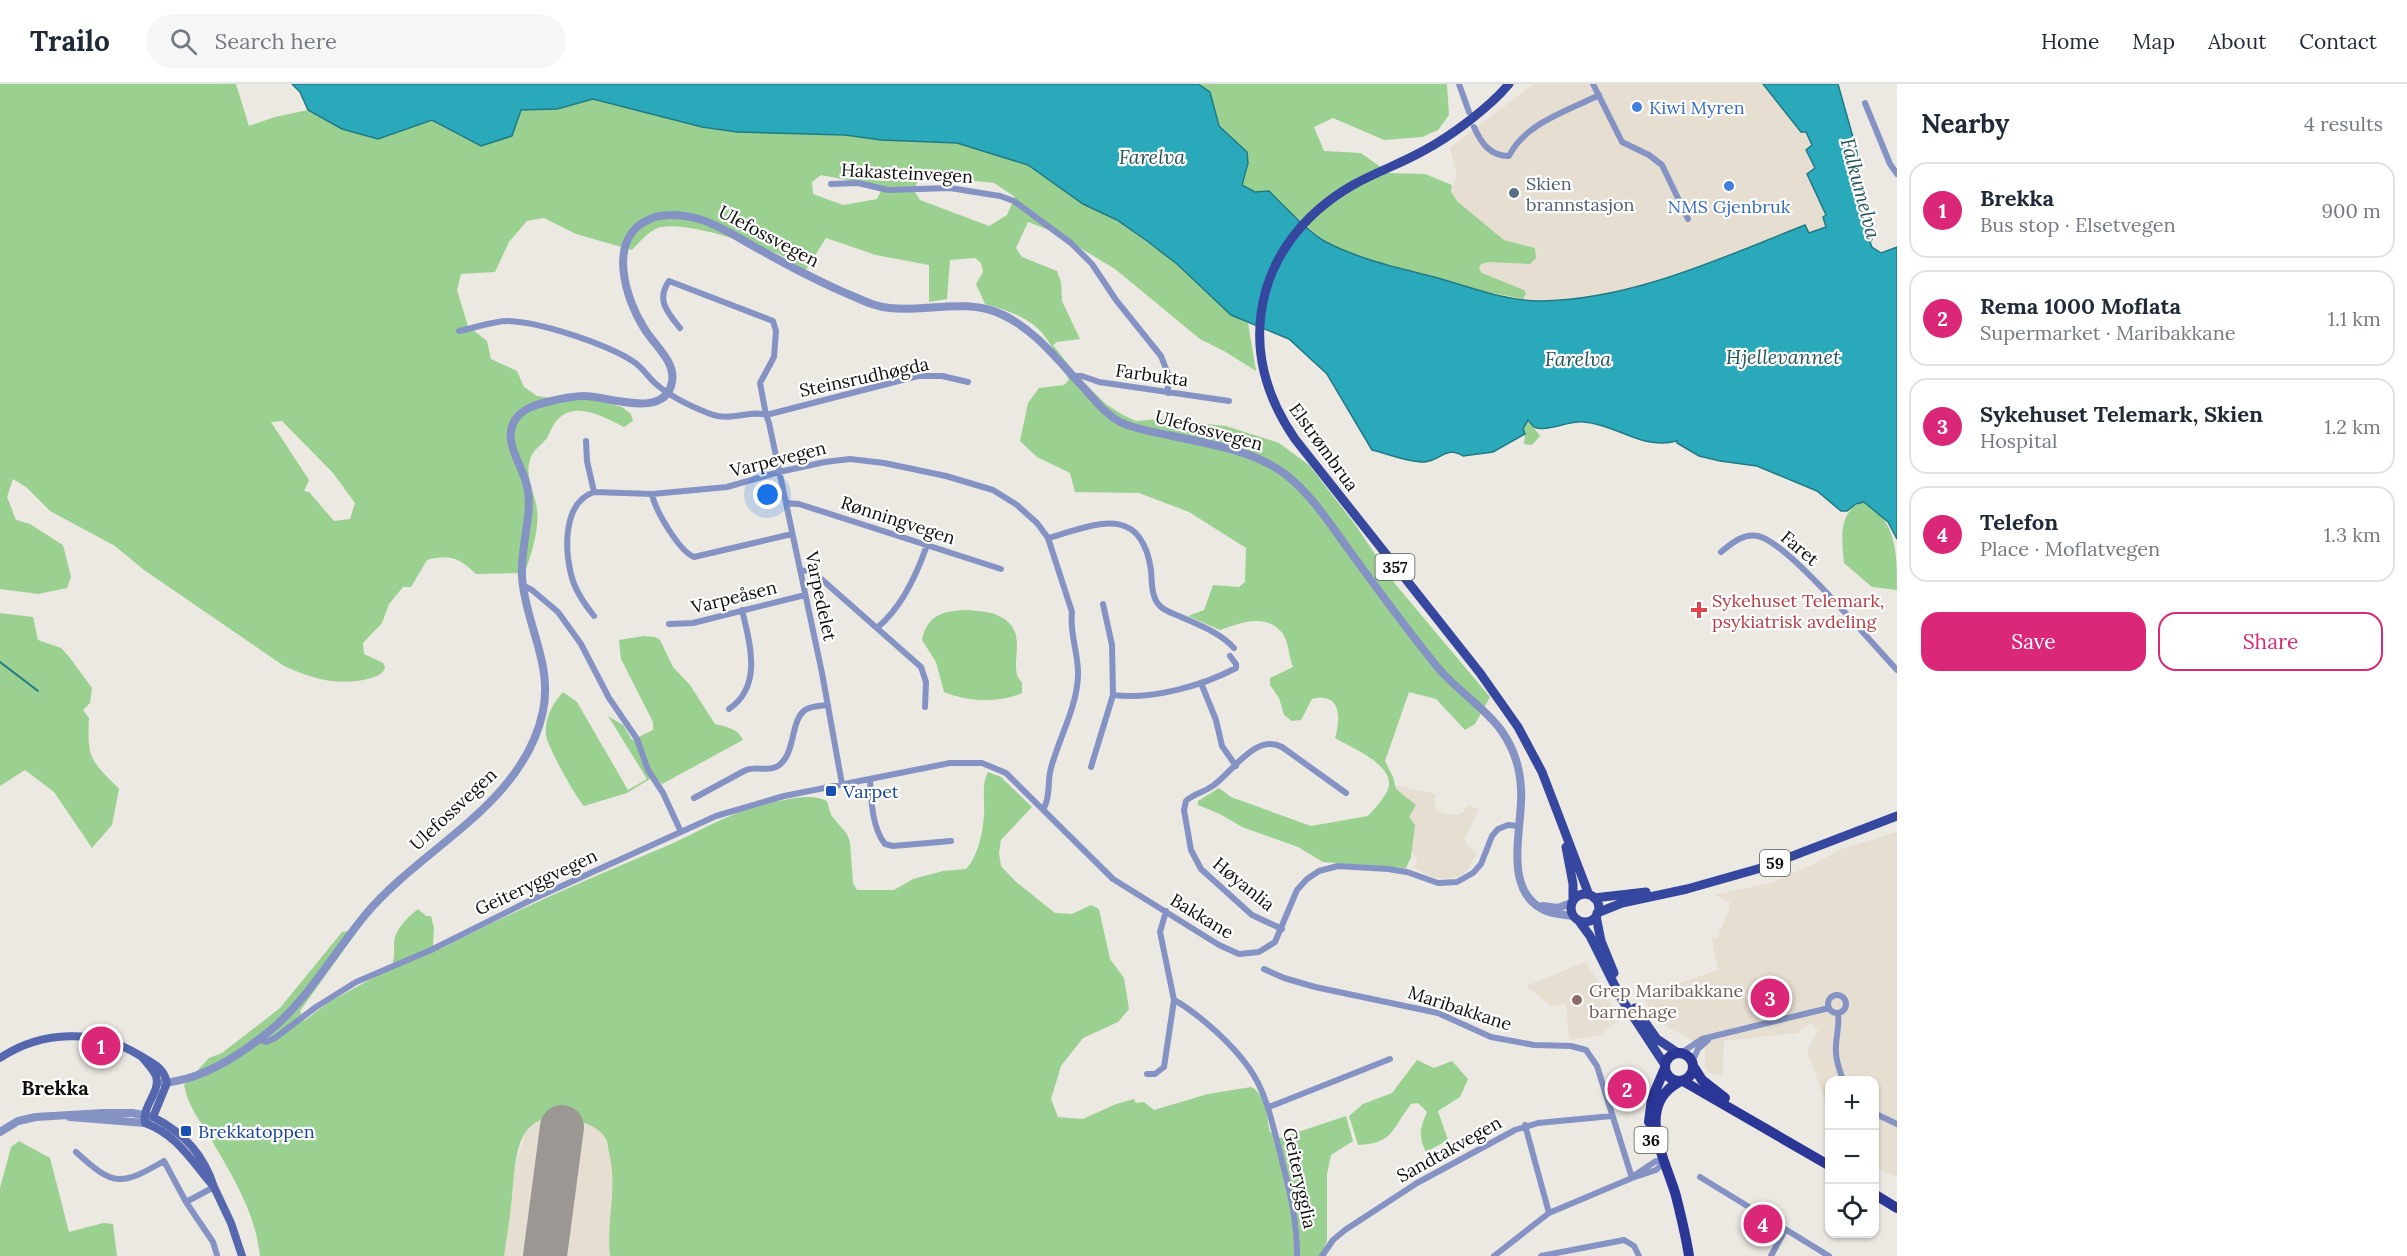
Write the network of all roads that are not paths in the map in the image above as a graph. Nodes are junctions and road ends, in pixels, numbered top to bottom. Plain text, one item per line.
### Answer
1 (1459, 84) edge
2 (1501, 84) edge
3 (1509, 84) edge
4 (1593, 84) edge
5 (1599, 95) junction
6 (1865, 103) dead end
7 (1484, 106) junction
8 (1468, 112) dead end
9 (1474, 127) dead end
10 (1897, 174) edge
11 (831, 184) dead end
12 (1688, 219) dead end
13 (680, 328) dead end
14 (459, 331) dead end
15 (1072, 376) junction
16 (968, 382) dead end
17 (668, 393) junction
18 (1168, 393) junction
19 (1229, 401) dead end
20 (766, 416) junction
21 (585, 441) dead end
22 (779, 472) junction
23 (594, 492) junction
24 (652, 494) junction
25 (786, 503) junction
26 (792, 534) junction
27 (1048, 538) junction
28 (927, 545) junction
29 (1721, 552) dead end
30 (1001, 569) dead end
31 (800, 570) junction
32 (522, 585) junction
33 (805, 595) junction
34 (1103, 604) dead end
35 (742, 610) junction
36 (594, 616) dead end
37 (669, 624) dead end
38 (878, 627) junction
39 (1234, 648) dead end
40 (1230, 656) dead end
41 (1897, 670) edge
42 (1201, 683) junction
43 (1113, 695) junction
44 (828, 705) junction
45 (925, 707) dead end
46 (729, 708) dead end
47 (1091, 766) dead end
48 (1236, 766) junction
49 (870, 779) junction
50 (842, 784) junction
51 (1346, 793) dead end
52 (694, 798) dead end
53 (1044, 808) junction
54 (1559, 815) junction
55 (1897, 816) edge
56 (1520, 826) junction
57 (681, 832) junction
58 (951, 841) dead end
59 (1699, 884) junction
60 (1592, 897) junction
61 (1533, 902) junction
62 (1572, 902) junction
63 (1166, 911) junction
64 (1597, 915) junction
65 (1576, 919) junction
66 (1282, 929) junction
67 (1264, 969) dead end
68 (1174, 1000) junction
69 (1829, 1008) junction
70 (1838, 1013) junction
71 (1713, 1036) junction
72 (260, 1039) junction
73 (1680, 1053) junction
74 (141, 1056) junction
75 (0, 1058) edge
76 (1390, 1059) dead end
77 (1693, 1064) junction
78 (1665, 1066) junction
79 (1147, 1074) dead end
80 (1842, 1076) edge
81 (1681, 1081) junction
82 (157, 1083) junction
83 (167, 1083) junction
84 (1269, 1107) junction
85 (1879, 1115) edge
86 (1612, 1116) junction
87 (147, 1118) junction
88 (1748, 1118) junction
89 (1897, 1124) edge
90 (1526, 1125) junction
91 (0, 1132) edge
92 (76, 1152) dead end
93 (1825, 1163) edge
94 (1660, 1164) junction
95 (1700, 1177) dead end
96 (1632, 1178) junction
97 (214, 1187) junction
98 (1879, 1197) edge
99 (186, 1202) junction
100 (1897, 1208) edge
101 (1549, 1213) junction
102 (1785, 1230) junction
103 (217, 1255) edge
104 (1498, 1255) edge
105 (242, 1256) edge
106 (1297, 1256) edge
107 (1322, 1256) edge
108 (1541, 1256) edge
109 (1639, 1256) edge
110 (1689, 1256) edge
111 (1771, 1256) edge
112 (1829, 1256) edge

1 - 8 street
2 - 7 main road, Elstrømbrua / 357
3 - 7 main road, Elstrømbrua / 357
4 - 5 street
5 - 9 street
5 - 12 street
6 - 10 street
7 - 54 main road, Elstrømbrua / 357
11 - 18 street, Hakasteinvegen
13 - 20 street, Varpedelet
14 - 17 street
15 - 17 street, Ulefossvegen
15 - 18 street, Farbukta
15 - 56 street, Ulefossvegen
16 - 20 street, Steinsrudhøgda
17 - 20 street
17 - 32 street, Ulefossvegen
18 - 19 street, Farbukta
20 - 22 street, Varpedelet
21 - 23 street
22 - 24 street, Varpevegen
22 - 25 street, Varpedelet
22 - 27 street, Varpevegen
23 - 24 street, Varpevegen
23 - 36 street
24 - 26 street
25 - 26 street, Varpedelet
25 - 28 street, Rønningvegen
26 - 31 street, Varpedelet
27 - 39 street
27 - 53 street, Varpevegen
28 - 30 street, Rønningvegen
28 - 38 street
29 - 41 street, Faret
31 - 33 street, Varpedelet
31 - 38 street
32 - 57 street
32 - 72 street, Ulefossvegen
33 - 35 street, Varpeåsen
33 - 44 street, Varpedelet
34 - 43 street
35 - 37 street, Varpeåsen
35 - 46 street
38 - 45 street
40 - 42 street
42 - 43 street
42 - 48 street
43 - 47 street
44 - 50 street, Varpedelet
44 - 52 street
48 - 51 street, Høyanlia
48 - 66 street, Høyanlia
49 - 50 street, Bakkane
49 - 53 street, Bakkane
49 - 58 street
50 - 57 street, Geiteryggvegen
53 - 63 street, Bakkane
54 - 60 main road, Elstrømbrua / 357
54 - 62 main road, Elstrømbrua / 357
55 - 59 main road, 59
56 - 61 street, Ulefossvegen
56 - 66 street, Bakkane
57 - 72 street, Geiteryggvegen
59 - 60 main road, 59
59 - 64 main road, 59
60 - 62 main road
60 - 64 main road, 357
61 - 62 street
61 - 65 street
62 - 65 main road, 357
63 - 66 street, Bakkane
63 - 68 street
64 - 65 main road
64 - 73 main road, 357
65 - 78 main road, 357
67 - 86 street, Maribakkane
68 - 79 street
68 - 84 street, Geiterygglia
69 - 70 street
69 - 70 street
69 - 71 street
70 - 80 street
71 - 73 street
71 - 77 street
72 - 83 street, Ulefossvegen
73 - 77 highway
73 - 78 highway, 36
74 - 75 main road
74 - 82 main road
74 - 83 main road
76 - 84 street, Geiterygglia
77 - 81 highway, 36
77 - 88 highway
78 - 81 highway
78 - 94 highway, 36
81 - 88 highway
81 - 94 highway, 36
82 - 83 street, Ulefossvegen
82 - 87 main road
83 - 87 main road
84 - 106 street, Geiterygglia
85 - 89 street
86 - 90 street, Sandtakvegen
86 - 96 street, Maribakkane
87 - 91 street
87 - 97 main road
88 - 93 highway
90 - 101 street
90 - 107 street, Sandtakvegen
92 - 99 street
94 - 96 street
94 - 110 highway, 36
95 - 102 street
96 - 101 street
97 - 99 street
97 - 105 main road
98 - 100 highway
99 - 103 street
101 - 104 street
102 - 111 street
102 - 112 street
108 - 109 street

